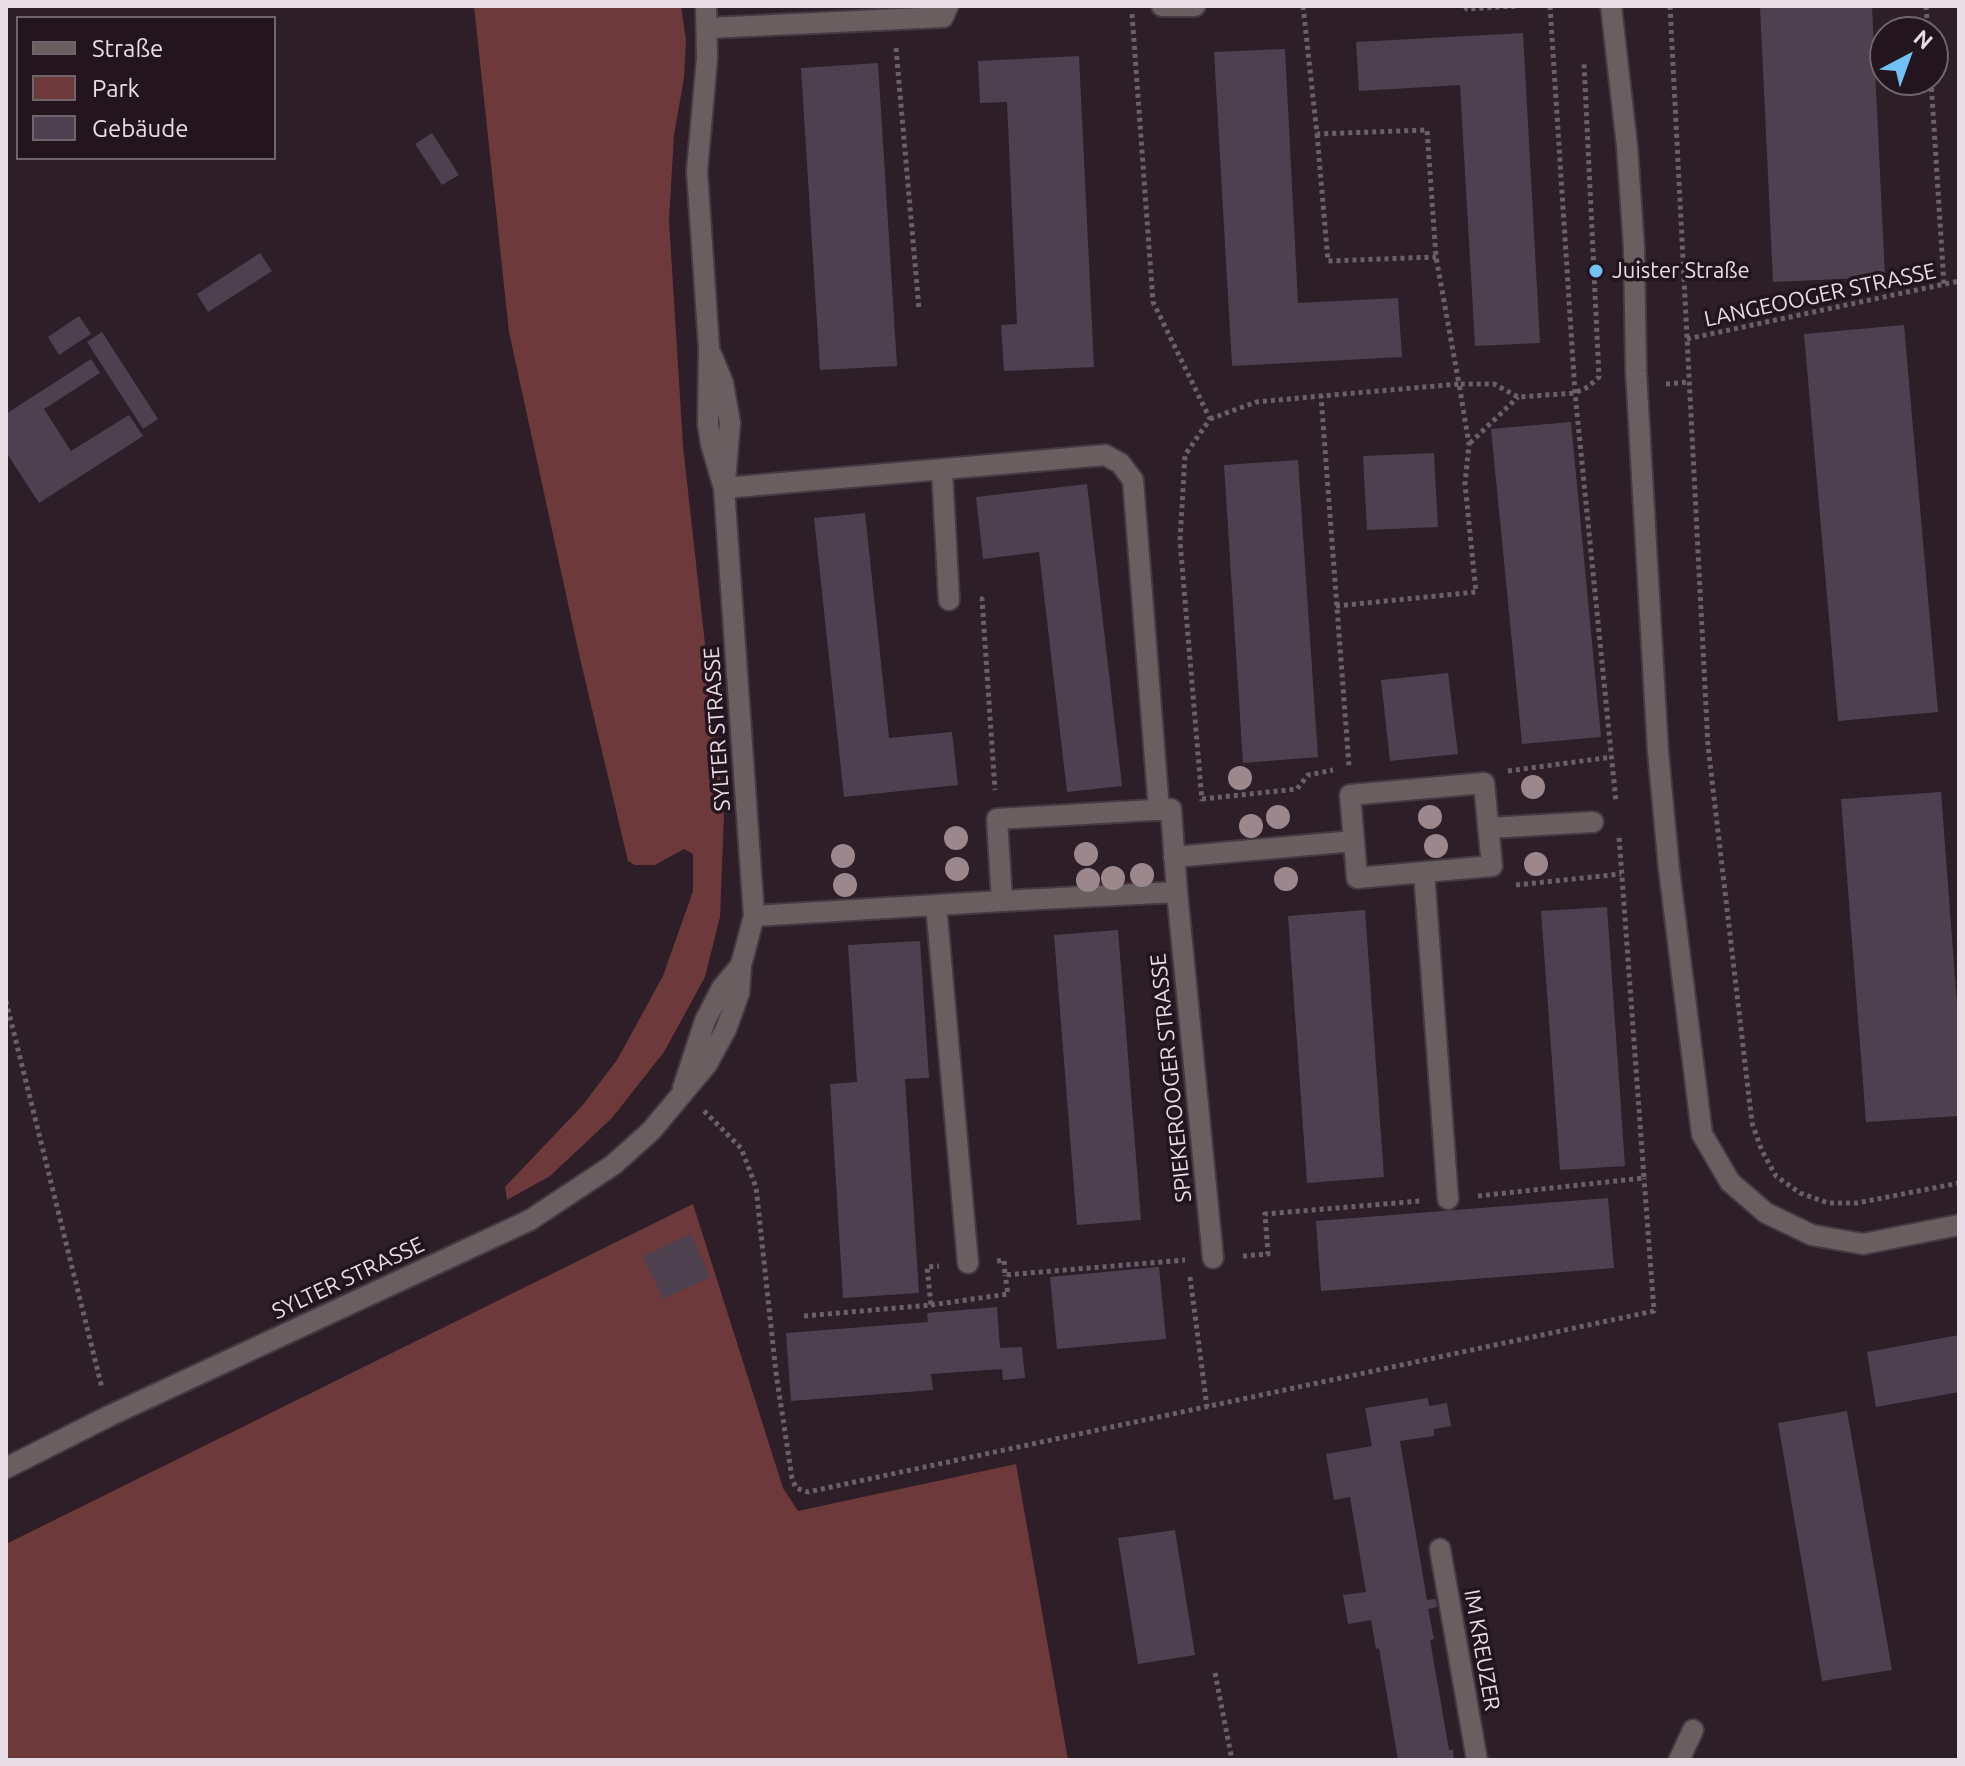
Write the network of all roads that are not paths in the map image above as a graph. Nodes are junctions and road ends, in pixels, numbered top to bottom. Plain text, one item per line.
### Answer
1 (706, 6) edge
2 (948, 6) edge
3 (1162, 6) edge
4 (1195, 6) edge
5 (1611, 6) edge
6 (708, 28) junction
7 (942, 469) junction
8 (724, 488) junction
9 (949, 600) road end
10 (1159, 810) junction
11 (1593, 822) dead end
12 (1488, 828) junction
13 (1354, 841) junction
14 (1174, 857) junction
15 (1424, 872) junction
16 (1177, 892) junction
17 (1002, 901) junction
18 (936, 905) junction
19 (754, 916) junction
20 (1448, 1199) road end
21 (1959, 1225) edge
22 (1213, 1258) road end
23 (968, 1263) road end
24 (6, 1468) edge
25 (1440, 1549) dead end
26 (1693, 1730) dead end
27 (1477, 1760) edge
28 (1679, 1760) edge

1 - 6 street, SYLTER STRASSE
2 - 6 street
3 - 4 street
5 - 21 street
6 - 8 street, SYLTER STRASSE
7 - 8 street
7 - 9 street
7 - 10 street
8 - 19 street, SYLTER STRASSE
10 - 14 street, SPIEKEROOGER STRASSE
10 - 17 street
11 - 12 street
12 - 13 street
12 - 15 street
13 - 14 street
13 - 15 street
14 - 16 street, SPIEKEROOGER STRASSE
15 - 20 street
16 - 17 street
16 - 22 street, SPIEKEROOGER STRASSE
17 - 18 street
18 - 19 street
18 - 23 street
19 - 24 street, SYLTER STRASSE
25 - 27 street, IM KREUZER
26 - 28 street

